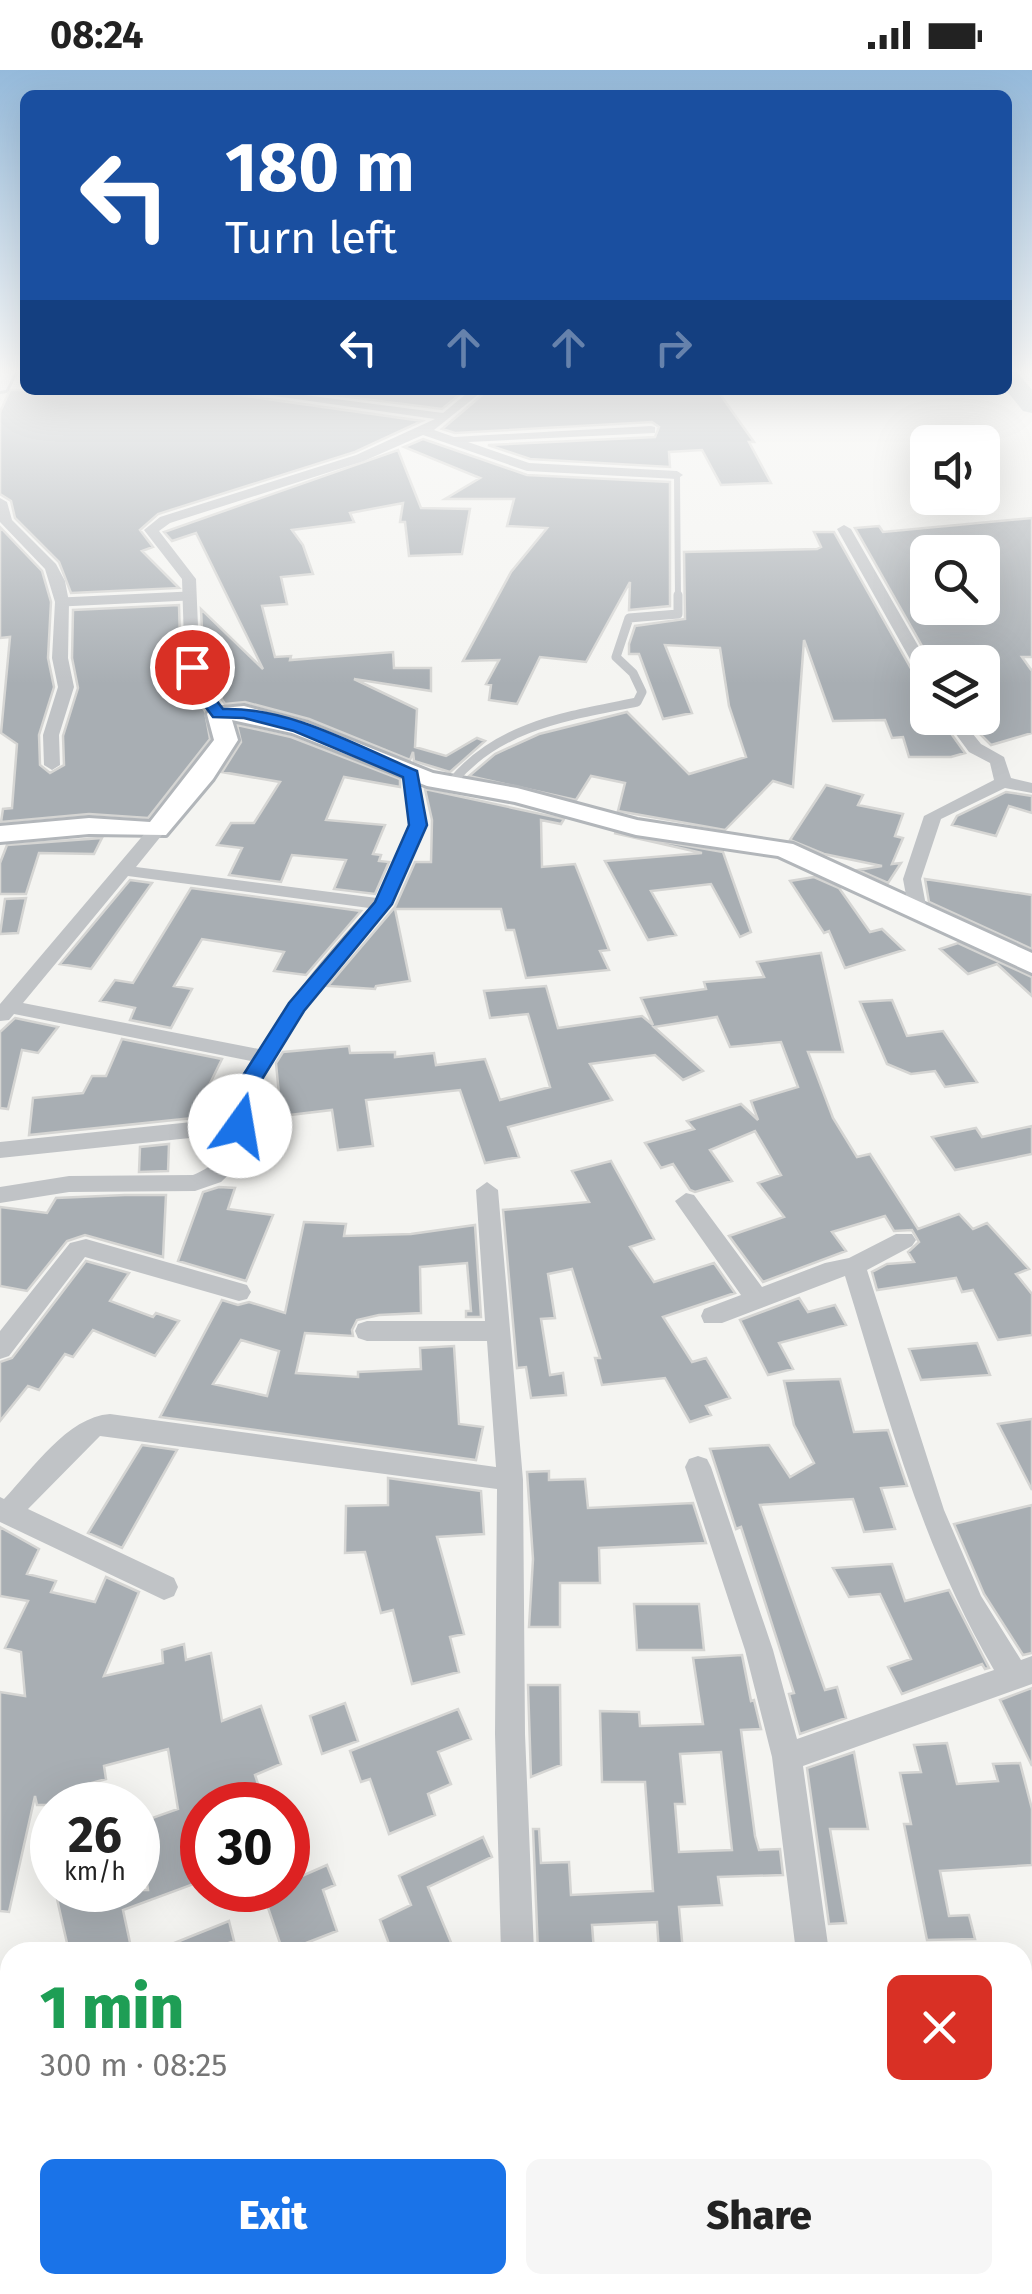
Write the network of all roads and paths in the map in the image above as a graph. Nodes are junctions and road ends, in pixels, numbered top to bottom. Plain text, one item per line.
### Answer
1 (678, 475) edge
2 (304, 476) edge
3 (0, 502) edge
4 (844, 529) dead end
5 (188, 596) junction
6 (62, 602) junction
7 (910, 645) edge
8 (219, 714) junction
9 (965, 735) edge
10 (52, 765) dead end
11 (411, 775) junction
12 (452, 782) junction
13 (1003, 782) junction
14 (1032, 788) edge
15 (157, 830) junction
16 (0, 834) edge
17 (120, 870) junction
18 (383, 904) junction
19 (918, 912) junction
20 (1032, 964) edge
21 (5, 1013) edge
22 (264, 1057) junction
23 (240, 1126) junction
24 (0, 1150) edge
25 (487, 1190) dead end
26 (0, 1196) edge
27 (686, 1200) dead end
28 (904, 1240) dead end
29 (854, 1266) junction
30 (238, 1292) dead end
31 (757, 1298) junction
32 (713, 1316) dead end
33 (368, 1331) dead end
34 (498, 1332) junction
35 (0, 1350) edge
36 (698, 1467) dead end
37 (510, 1480) junction
38 (4, 1511) edge
39 (164, 1587) dead end
40 (1023, 1673) edge
41 (787, 1757) junction
42 (518, 1942) edge
43 (812, 1942) edge

1 - 12 lane
2 - 5 street
3 - 6 street
4 - 7 street
5 - 6 lane
5 - 8 street
6 - 10 street
8 - 11 street
8 - 15 street
9 - 13 street
11 - 12 street
11 - 18 street
12 - 19 street
13 - 14 street
13 - 19 street
15 - 16 street
15 - 17 street
17 - 18 street
17 - 21 street
18 - 22 street
19 - 20 street
21 - 22 street
22 - 23 street
23 - 24 street
23 - 26 street
25 - 34 street
27 - 31 street
28 - 29 street
29 - 31 street
29 - 40 street
30 - 35 street
31 - 32 street
33 - 34 street
34 - 37 street
36 - 41 street
37 - 38 street
37 - 42 street
38 - 39 street
40 - 41 street
41 - 43 street

